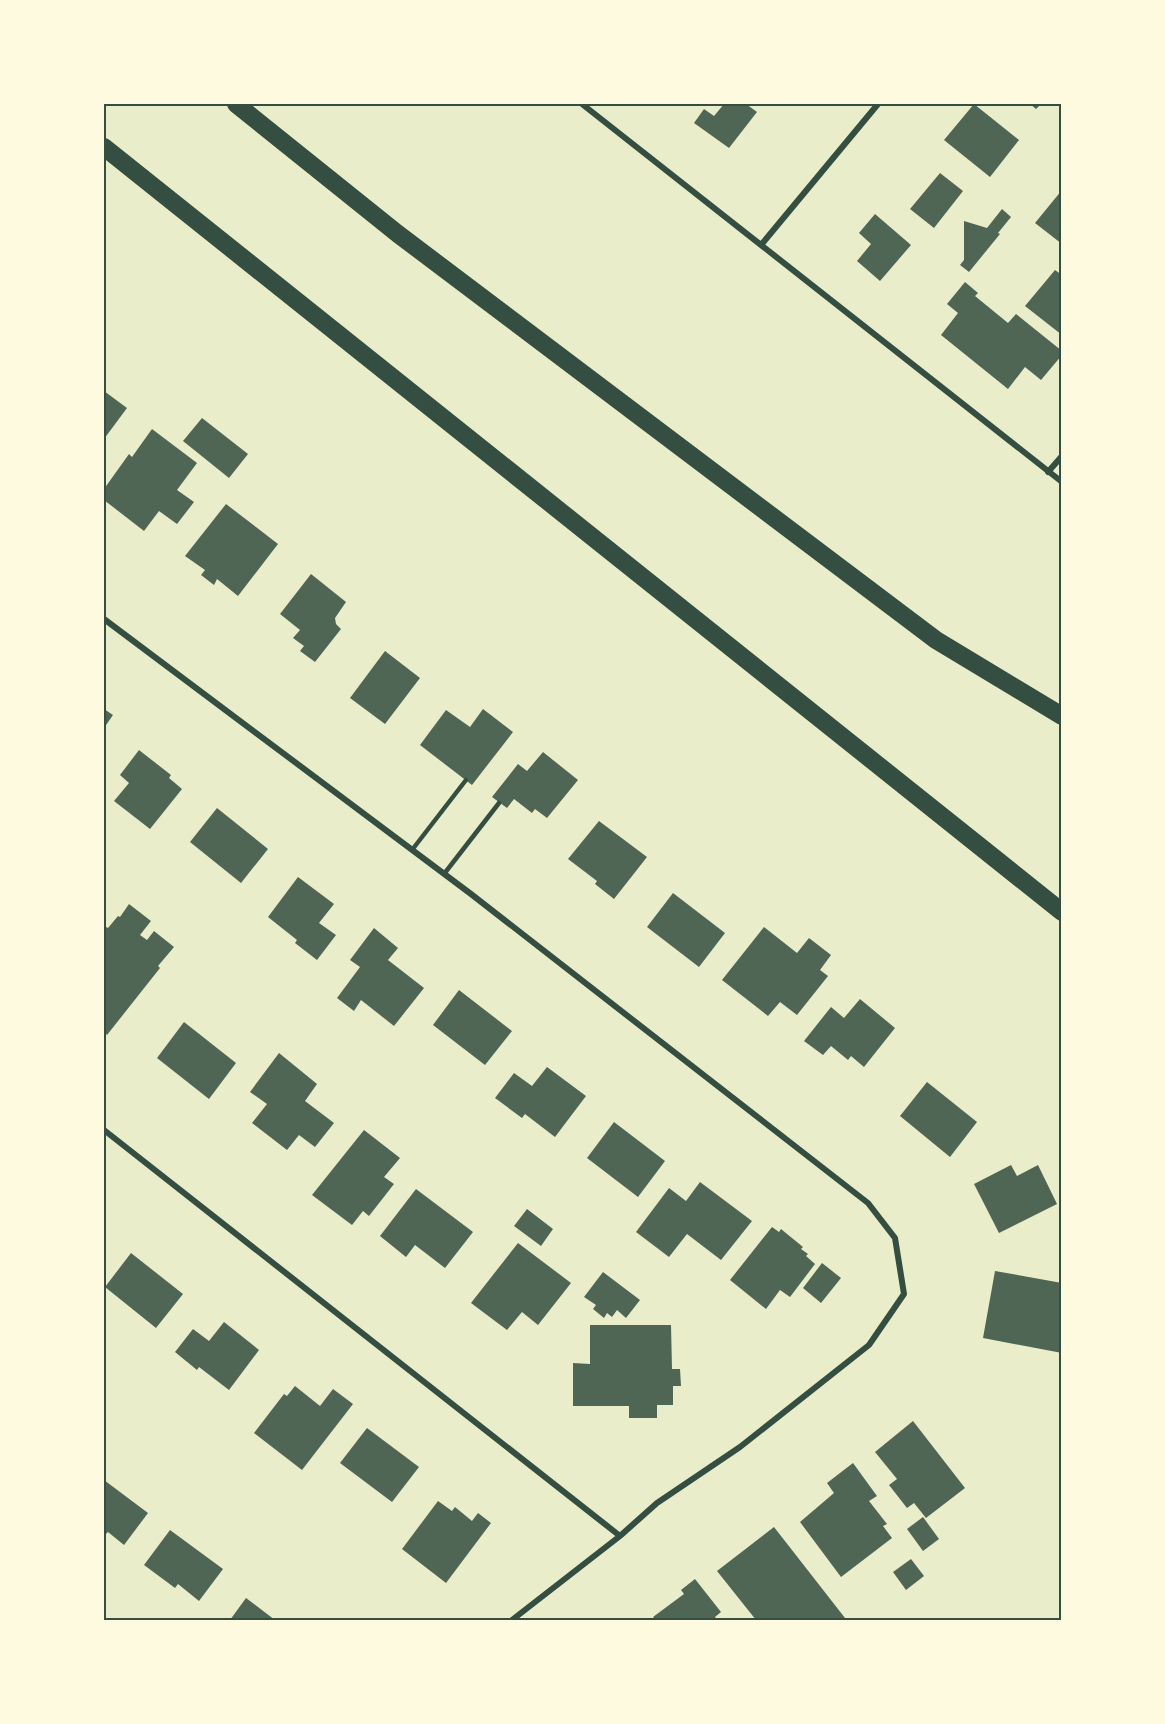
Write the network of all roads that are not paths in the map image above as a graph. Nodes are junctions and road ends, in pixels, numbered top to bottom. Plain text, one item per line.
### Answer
1 (236, 104) edge
2 (582, 104) edge
3 (878, 104) edge
4 (104, 147) edge
5 (761, 245) junction
6 (1062, 456) edge
7 (1048, 472) junction
8 (1062, 482) edge
9 (104, 619) edge
10 (1062, 716) edge
11 (466, 780) dead end
12 (500, 802) dead end
13 (412, 850) junction
14 (444, 873) junction
15 (1062, 912) edge
16 (104, 1130) edge
17 (620, 1536) junction
18 (512, 1620) edge

1 - 10 highway
2 - 5 street
3 - 5 street
4 - 15 highway
5 - 7 street
6 - 7 street
7 - 8 street
9 - 13 street
11 - 13 lane
12 - 14 lane
13 - 14 street
14 - 17 street
16 - 17 street
17 - 18 street

